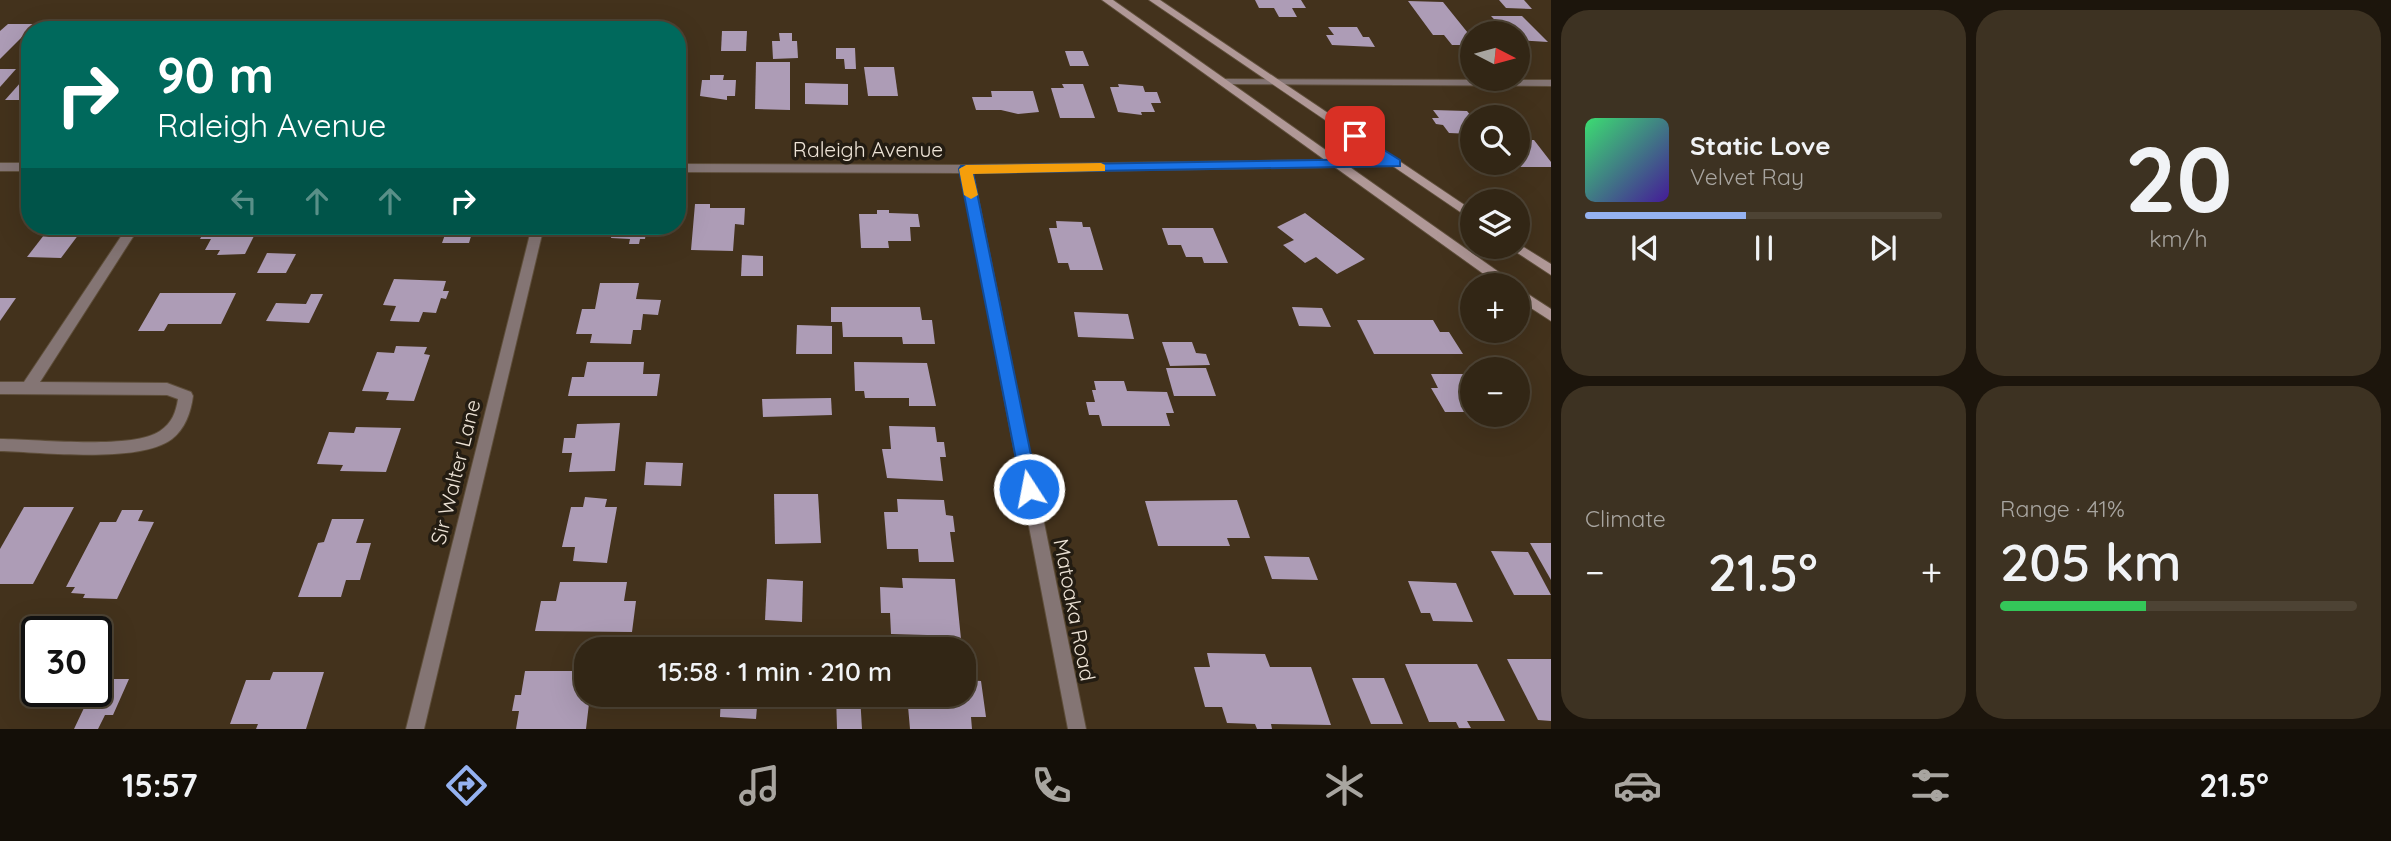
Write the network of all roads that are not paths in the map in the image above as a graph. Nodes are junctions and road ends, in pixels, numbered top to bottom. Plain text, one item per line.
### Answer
1 (1107, 0) edge
2 (1154, 0) edge
3 (1273, 81) junction
4 (1223, 82) junction
5 (1551, 83) edge
6 (1395, 163) junction
7 (1340, 165) junction
8 (0, 167) edge
9 (21, 167) edge
10 (686, 168) edge
11 (966, 169) junction
12 (1460, 208) edge
13 (128, 235) edge
14 (536, 235) edge
15 (1530, 256) edge
16 (1551, 270) edge
17 (1491, 273) edge
18 (1530, 301) edge
19 (1551, 316) edge
20 (29, 387) junction
21 (0, 388) edge
22 (0, 445) edge
23 (415, 729) edge
24 (1076, 729) edge

1 - 4 main road
2 - 3 main road
3 - 4 street
3 - 5 street
3 - 6 main road
4 - 7 main road
6 - 7 street, Raleigh Avenue
6 - 12 main road
7 - 11 street, Raleigh Avenue
7 - 17 main road
8 - 9 street
10 - 11 street, Raleigh Avenue
11 - 24 street, Matoaka Road
13 - 20 street
14 - 23 street, Sir Walter Lane
15 - 16 main road
18 - 19 main road
20 - 21 street
20 - 22 street

